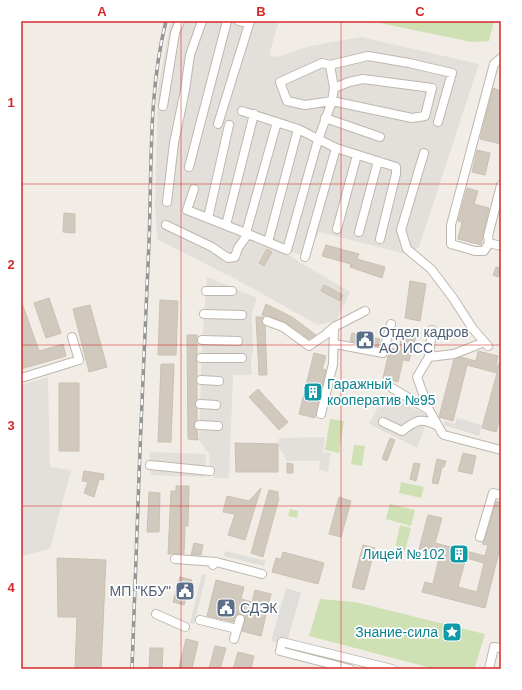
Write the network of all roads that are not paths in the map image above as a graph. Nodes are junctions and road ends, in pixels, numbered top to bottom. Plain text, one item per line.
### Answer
1 (180, 21) edge
2 (202, 21) edge
3 (227, 21) edge
4 (239, 21) edge
5 (249, 22) edge
6 (501, 58) edge
7 (330, 65) junction
8 (334, 88) junction
9 (332, 101) junction
10 (163, 106) dead end
11 (242, 110) dead end
12 (254, 114) junction
13 (325, 118) junction
14 (277, 122) junction
15 (438, 122) dead end
16 (218, 124) dead end
17 (229, 125) dead end
18 (298, 129) junction
19 (380, 137) dead end
20 (318, 140) junction
21 (336, 148) junction
22 (424, 153) dead end
23 (357, 155) junction
24 (378, 161) junction
25 (189, 167) dead end
26 (501, 185) edge
27 (194, 189) dead end
28 (167, 202) dead end
29 (208, 218) junction
30 (166, 225) dead end
31 (226, 225) junction
32 (337, 229) dead end
33 (359, 232) dead end
34 (247, 233) junction
35 (380, 239) dead end
36 (268, 242) junction
37 (489, 243) junction
38 (501, 246) edge
39 (305, 257) dead end
40 (206, 291) dead end
41 (232, 291) dead end
42 (365, 311) dead end
43 (204, 314) dead end
44 (242, 316) dead end
45 (267, 321) dead end
46 (391, 324) dead end
47 (334, 327) junction
48 (432, 330) dead end
49 (72, 337) dead end
50 (202, 340) dead end
51 (238, 341) dead end
52 (335, 344) junction
53 (429, 357) junction
54 (202, 358) dead end
55 (242, 358) dead end
56 (21, 378) edge
57 (201, 380) dead end
58 (219, 381) dead end
59 (392, 388) dead end
60 (200, 404) dead end
61 (216, 405) dead end
62 (429, 410) junction
63 (321, 414) dead end
64 (383, 422) dead end
65 (199, 425) dead end
66 (218, 426) dead end
67 (438, 426) junction
68 (501, 450) edge
69 (150, 465) dead end
70 (210, 471) dead end
71 (501, 495) edge
72 (480, 536) dead end
73 (175, 559) dead end
74 (262, 574) dead end
75 (156, 614) dead end
76 (240, 619) dead end
77 (200, 620) dead end
78 (185, 626) dead end
79 (237, 629) junction
80 (234, 640) dead end
81 (498, 647) edge
82 (350, 669) edge
83 (392, 669) edge
84 (489, 669) edge

1 - 10 street
2 - 28 street
3 - 25 street
4 - 5 street
5 - 16 street
6 - 37 street
7 - 8 street
7 - 9 street
7 - 15 street
8 - 9 street
8 - 9 street
9 - 13 street
11 - 12 street
12 - 14 street
12 - 31 street
13 - 19 street
13 - 20 street
14 - 18 street
14 - 34 street
17 - 29 street
18 - 20 street
18 - 36 street
20 - 21 street
20 - 36 street
21 - 23 street
21 - 39 street
22 - 53 street
23 - 24 street
23 - 32 street
24 - 33 street
24 - 35 street
26 - 37 street
27 - 29 street
29 - 31 street
30 - 34 street
31 - 34 street
34 - 36 street
37 - 38 street
40 - 41 street
42 - 47 street
43 - 44 street
45 - 47 street
46 - 52 street
47 - 52 street
48 - 53 street
49 - 56 street
50 - 51 street
52 - 63 street
53 - 62 street
54 - 55 street
57 - 58 street
59 - 62 street
60 - 61 street
62 - 67 street
64 - 67 street
65 - 66 street
67 - 68 street
69 - 70 street
71 - 72 street
73 - 74 street
75 - 78 street
76 - 79 street
77 - 79 street
79 - 80 street
81 - 84 street
82 - 83 street

